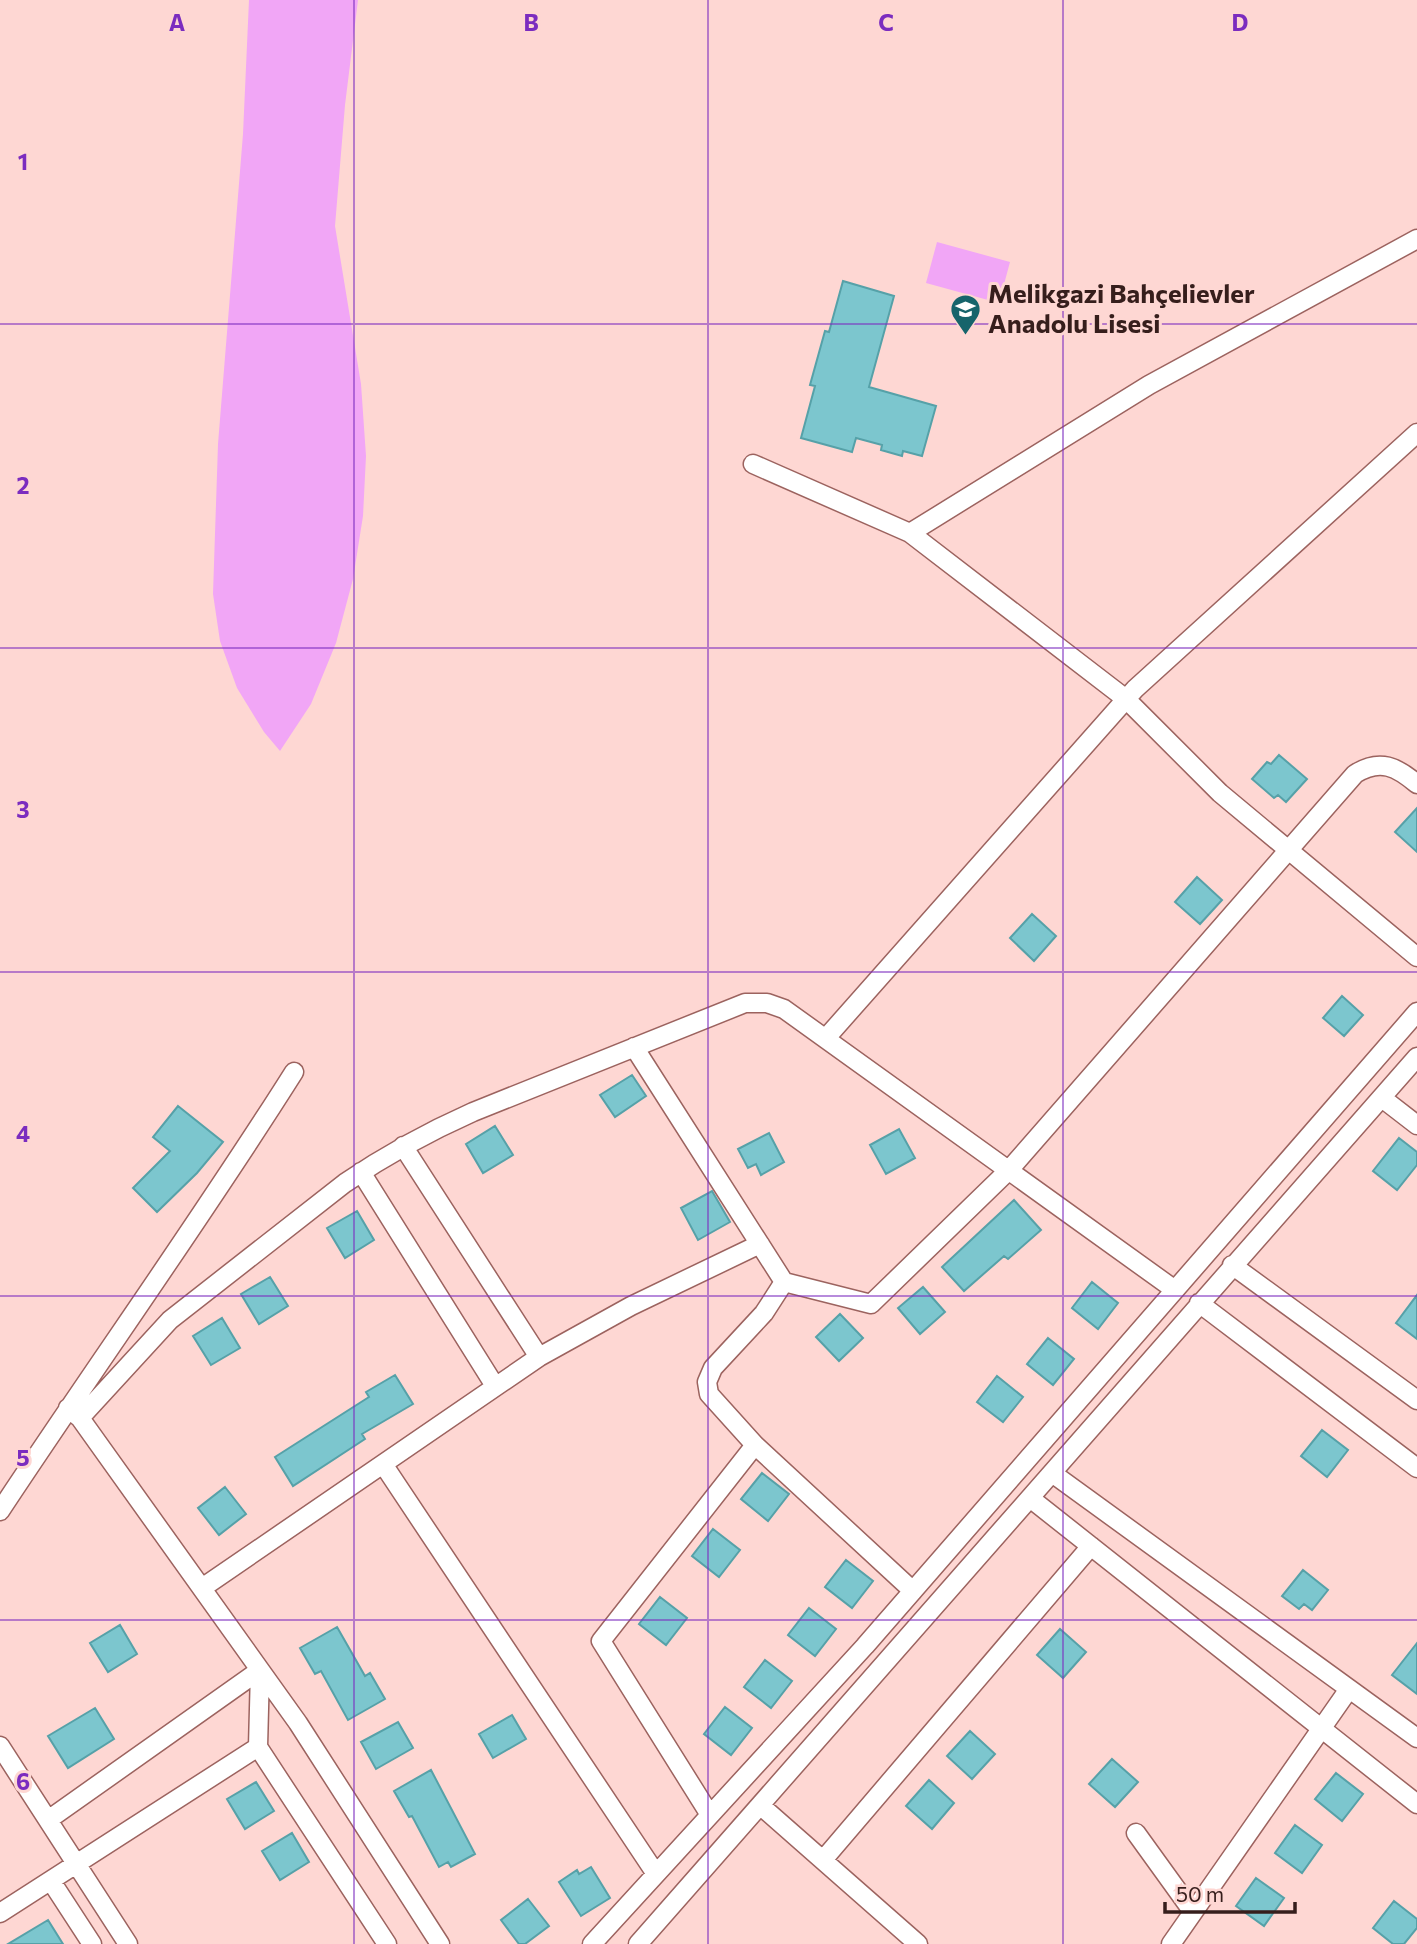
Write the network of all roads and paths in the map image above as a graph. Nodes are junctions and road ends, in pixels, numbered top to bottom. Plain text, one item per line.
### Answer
1 (1417, 239) edge
2 (1417, 433) edge
3 (753, 464) dead end
4 (910, 533) junction
5 (1126, 699) junction
6 (1417, 785) edge
7 (1289, 850) junction
8 (1417, 957) edge
9 (1417, 1012) edge
10 (826, 1038) junction
11 (634, 1046) junction
12 (1417, 1057) edge
13 (294, 1072) dead end
14 (1382, 1098) junction
15 (1417, 1125) edge
16 (402, 1146) junction
17 (1009, 1170) junction
18 (361, 1172) junction
19 (760, 1244) junction
20 (1232, 1265) junction
21 (783, 1282) junction
22 (1175, 1290) junction
23 (1199, 1303) junction
24 (539, 1357) junction
25 (495, 1386) junction
26 (1417, 1400) edge
27 (74, 1413) junction
28 (755, 1445) junction
29 (383, 1464) junction
30 (1417, 1468) edge
31 (1052, 1473) junction
32 (1030, 1498) junction
33 (0, 1511) edge
34 (1091, 1546) junction
35 (202, 1588) junction
36 (913, 1591) junction
37 (260, 1670) junction
38 (1349, 1689) junction
39 (1322, 1729) junction
40 (1417, 1738) edge
41 (0, 1746) edge
42 (258, 1748) junction
43 (1417, 1804) edge
44 (761, 1806) junction
45 (710, 1815) junction
46 (48, 1820) junction
47 (1136, 1833) dead end
48 (822, 1860) junction
49 (76, 1864) junction
50 (656, 1874) junction
51 (51, 1881) junction
52 (1193, 1912) junction
53 (0, 1913) edge
54 (92, 1944) edge
55 (128, 1944) edge
56 (387, 1944) edge
57 (440, 1944) edge
58 (592, 1944) edge
59 (638, 1944) edge
60 (918, 1944) edge
61 (1171, 1944) edge

1 - 4 street
2 - 5 street
3 - 4 street
4 - 5 street
5 - 7 street
5 - 10 street
6 - 7 street
7 - 8 street
7 - 17 street
9 - 22 street
10 - 11 street
10 - 17 street
11 - 16 street
11 - 19 street
12 - 14 street
13 - 27 street
14 - 15 street
14 - 20 street
16 - 18 street
16 - 24 street
17 - 21 street
17 - 22 street
18 - 25 street
18 - 27 street
19 - 21 street
19 - 24 street
20 - 23 street
20 - 26 street
21 - 28 street
22 - 36 street
23 - 30 street
23 - 31 street
24 - 25 street
25 - 29 street
27 - 33 street
27 - 35 street
28 - 36 street
28 - 45 street
29 - 35 street
29 - 50 street
31 - 32 street
31 - 38 street
32 - 34 street
32 - 44 street
34 - 39 street
34 - 48 street
35 - 37 street
36 - 45 street
37 - 42 street
37 - 46 street
37 - 57 street
38 - 39 street
38 - 40 street
39 - 43 street
39 - 52 street
41 - 46 street
42 - 49 street
42 - 56 street
44 - 48 street
44 - 59 street
45 - 50 street
46 - 49 street
47 - 52 street
48 - 60 street
49 - 51 street
49 - 55 street
50 - 58 street
51 - 53 street
51 - 54 street
52 - 61 street

